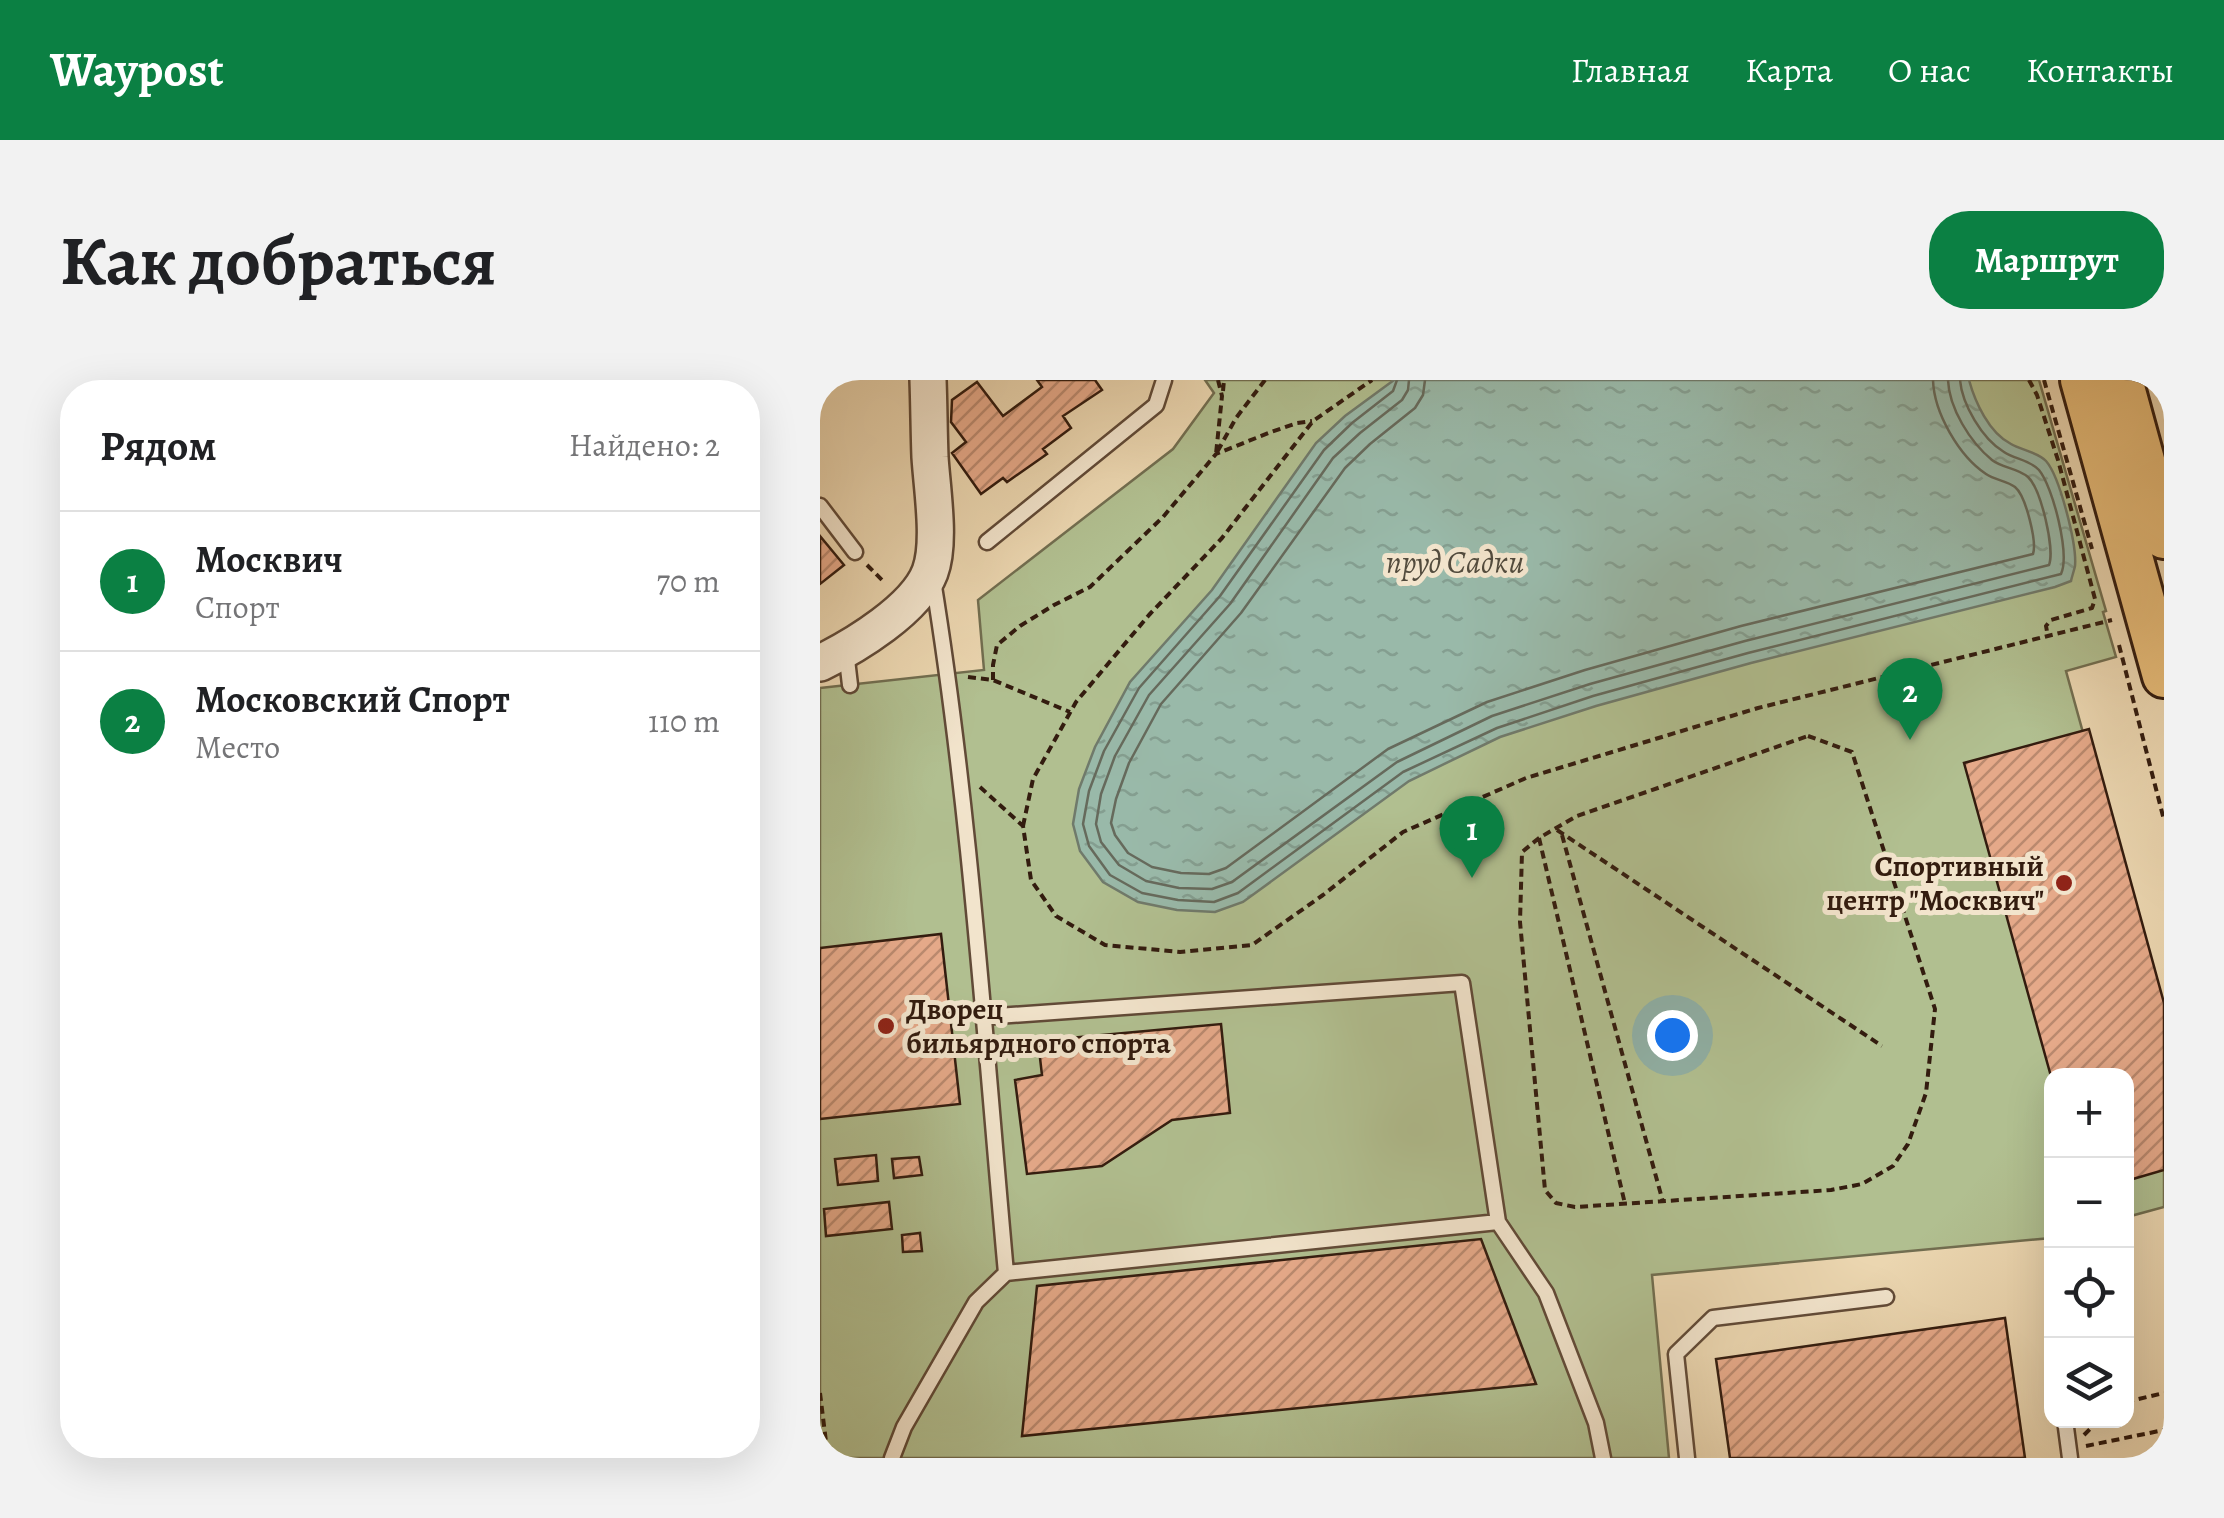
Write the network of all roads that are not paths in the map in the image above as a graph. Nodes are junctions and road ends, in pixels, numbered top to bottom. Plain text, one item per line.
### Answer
1 (928, 380) edge
2 (1164, 380) edge
3 (2082, 380) edge
4 (2121, 380) edge
5 (820, 506) edge
6 (2164, 537) edge
7 (987, 542) dead end
8 (855, 552) road end
9 (932, 570) junction
10 (839, 666) edge
11 (2164, 676) edge
12 (982, 1017) junction
13 (1498, 1222) junction
14 (1006, 1273) junction
15 (1886, 1298) dead end
16 (2065, 1428) edge
17 (2070, 1454) edge
18 (892, 1458) edge
19 (1603, 1458) edge
20 (1686, 1458) edge

1 - 9 street
2 - 7 lane
3 - 11 main road
4 - 6 main road
5 - 8 lane
9 - 10 street
9 - 12 lane
12 - 13 lane
12 - 14 lane
13 - 14 lane
13 - 19 lane
14 - 18 lane
15 - 20 lane
16 - 17 lane

